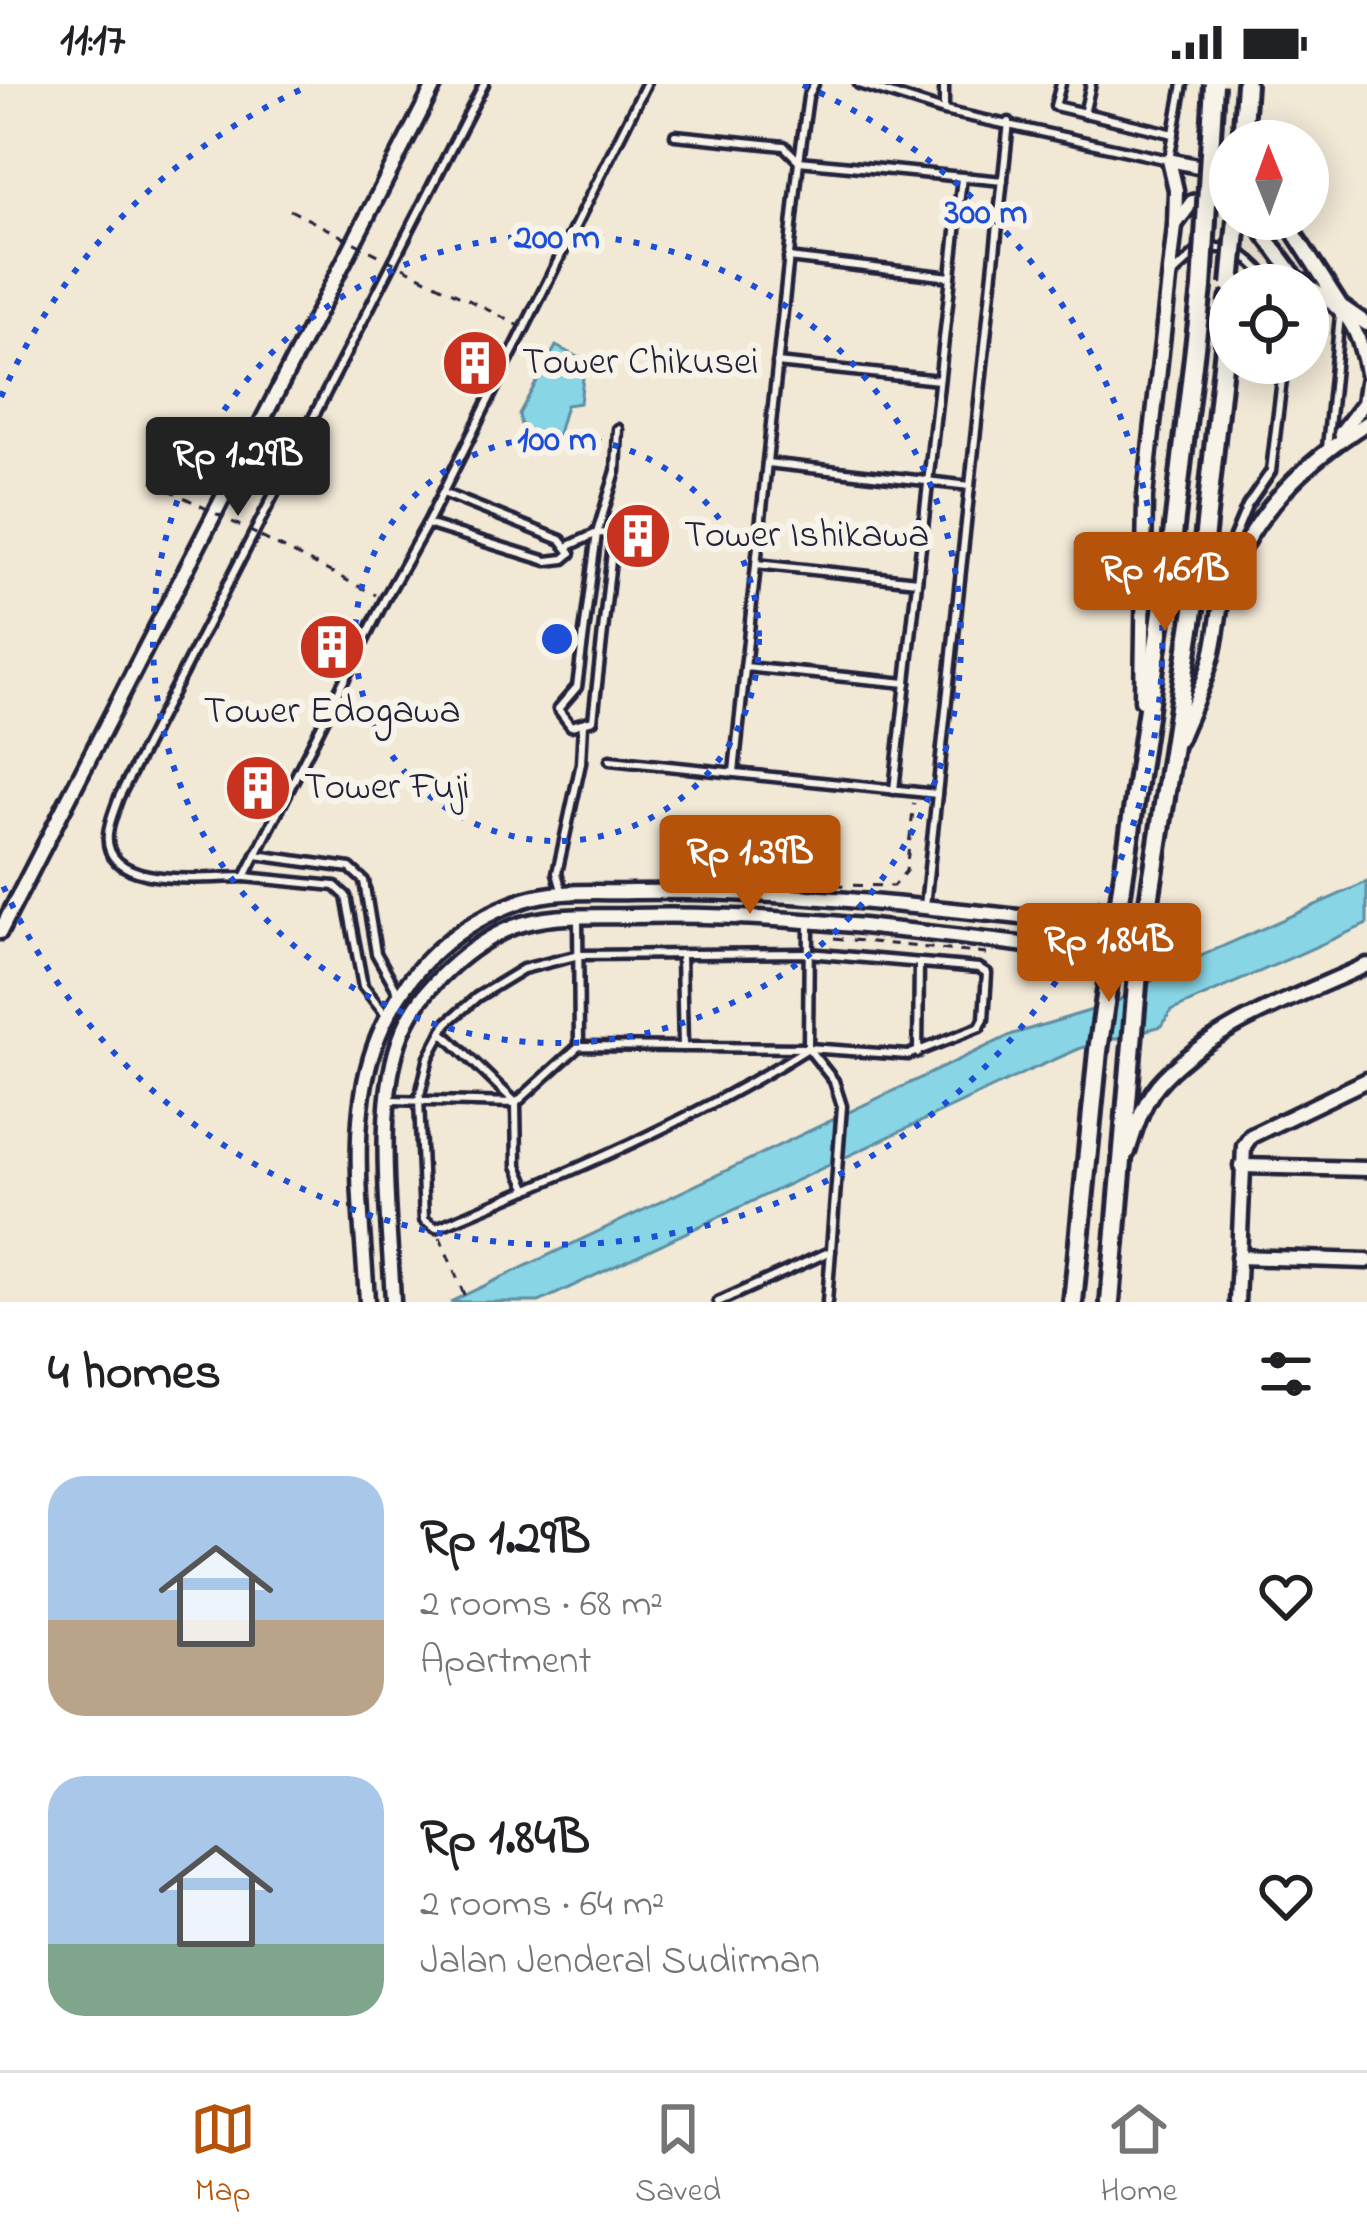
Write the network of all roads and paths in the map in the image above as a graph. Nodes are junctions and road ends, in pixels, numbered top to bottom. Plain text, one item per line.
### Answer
1 (435, 84) edge
2 (484, 84) edge
3 (646, 84) edge
4 (814, 84) edge
5 (859, 84) edge
6 (944, 84) edge
7 (1061, 84) edge
8 (1091, 84) edge
9 (1183, 84) edge
10 (1214, 84) edge
11 (1246, 84) edge
12 (944, 111) junction
13 (1084, 114) junction
14 (1244, 120) edge
15 (1009, 122) junction
16 (1174, 134) junction
17 (675, 135) dead end
18 (1169, 160) junction
19 (799, 161) junction
20 (1209, 169) edge
21 (962, 177) junction
22 (1003, 181) junction
23 (1209, 198) edge
24 (290, 210) dead end
25 (1175, 226) junction
26 (1299, 240) edge
27 (788, 258) junction
28 (1257, 264) edge
29 (951, 277) junction
30 (1169, 277) junction
31 (1329, 299) edge
32 (1341, 306) junction
33 (1367, 324) edge
34 (523, 327) junction
35 (777, 363) junction
36 (1367, 373) edge
37 (939, 380) junction
38 (1367, 382) edge
39 (1221, 384) edge
40 (1281, 384) edge
41 (1367, 424) edge
42 (618, 429) dead end
43 (1327, 448) junction
44 (766, 464) junction
45 (152, 481) dead end
46 (928, 481) junction
47 (970, 486) junction
48 (442, 493) junction
49 (428, 524) junction
50 (597, 532) junction
51 (569, 546) junction
52 (756, 564) junction
53 (917, 581) junction
54 (1226, 584) junction
55 (385, 599) junction
56 (745, 667) junction
57 (906, 683) junction
58 (583, 723) junction
59 (1142, 743) junction
60 (1175, 749) junction
61 (610, 760) dead end
62 (734, 772) junction
63 (894, 790) junction
64 (913, 792) junction
65 (937, 794) junction
66 (256, 855) junction
67 (245, 877) junction
68 (834, 885) dead end
69 (563, 895) junction
70 (925, 909) junction
71 (578, 917) junction
72 (1091, 925) junction
73 (1115, 927) junction
74 (809, 928) junction
75 (0, 932) edge
76 (1087, 952) junction
77 (808, 953) junction
78 (987, 954) dead end
79 (579, 955) junction
80 (682, 955) junction
81 (1111, 956) junction
82 (920, 963) junction
83 (1367, 965) edge
84 (399, 994) junction
85 (414, 1011) junction
86 (387, 1016) junction
87 (402, 1032) junction
88 (442, 1032) junction
89 (580, 1046) junction
90 (682, 1047) junction
91 (808, 1048) junction
92 (918, 1053) junction
93 (1363, 1084) edge
94 (419, 1099) junction
95 (387, 1100) junction
96 (516, 1103) junction
97 (1241, 1166) junction
98 (1367, 1169) edge
99 (1121, 1176) junction
100 (528, 1190) junction
101 (436, 1228) junction
102 (831, 1251) junction
103 (1238, 1257) junction
104 (1367, 1261) edge
105 (367, 1302) edge
106 (393, 1302) edge
107 (467, 1302) edge
108 (718, 1302) edge
109 (827, 1302) edge
110 (1073, 1302) edge
111 (1110, 1302) edge
112 (1237, 1302) edge

1 - 75 street
2 - 67 lane
3 - 34 lane
4 - 19 lane
5 - 12 lane
6 - 12 lane
7 - 13 lane
8 - 13 lane
9 - 16 lane
10 - 59 main road, bridge
11 - 14 main road
12 - 15 lane
13 - 16 lane
15 - 18 lane
15 - 22 lane
16 - 18 lane
17 - 19 lane
18 - 20 street
18 - 25 street
19 - 21 lane
19 - 27 lane
21 - 22 lane
21 - 29 lane
22 - 47 lane
23 - 25 street
24 - 34 path, bridge
25 - 30 street
26 - 32 street
27 - 29 lane
27 - 35 lane
28 - 30 lane
29 - 37 lane
30 - 59 street
31 - 32 street
32 - 33 street
32 - 36 street
32 - 43 lane
34 - 48 lane
35 - 37 lane
35 - 44 lane
37 - 46 lane
38 - 43 street
39 - 60 main road
40 - 54 lane
41 - 43 street
42 - 50 lane
43 - 54 street
44 - 46 lane
44 - 52 lane
45 - 55 path, bridge
46 - 47 lane
46 - 53 lane
47 - 65 lane
48 - 49 lane
48 - 51 lane
49 - 51 lane
49 - 55 lane
50 - 51 lane
50 - 58 lane
50 - 58 lane
52 - 53 lane
52 - 56 lane
53 - 57 lane
54 - 60 street
55 - 66 lane
56 - 57 lane
56 - 62 lane
57 - 63 lane
58 - 69 lane
59 - 73 main road
60 - 99 main road
61 - 62 lane
62 - 63 lane
63 - 64 lane
64 - 65 lane
64 - 68 path
65 - 70 lane
66 - 67 lane
66 - 84 lane
67 - 86 lane
69 - 70 street
69 - 84 street
70 - 72 street
71 - 74 street
71 - 79 lane
71 - 85 street
72 - 73 street
72 - 76 street
73 - 81 main road
74 - 76 street
74 - 77 lane
74 - 78 path
76 - 81 street
77 - 80 lane
77 - 82 lane
77 - 91 lane
79 - 80 lane
79 - 88 lane
79 - 89 lane
80 - 90 lane
81 - 110 main road
82 - 92 lane
82 - 92 lane
83 - 99 street
84 - 85 street
84 - 86 street
85 - 87 street
86 - 87 street
86 - 105 street
87 - 95 street
88 - 94 lane
88 - 96 lane
89 - 90 lane
89 - 96 lane
90 - 91 lane
91 - 92 lane
91 - 100 lane
91 - 102 lane
93 - 97 street
94 - 95 lane
94 - 96 lane
94 - 101 lane
95 - 106 street
96 - 100 lane
97 - 98 street
97 - 103 street
99 - 111 main road
100 - 101 lane
101 - 107 path
102 - 108 lane
102 - 109 lane
103 - 104 street
103 - 112 street

